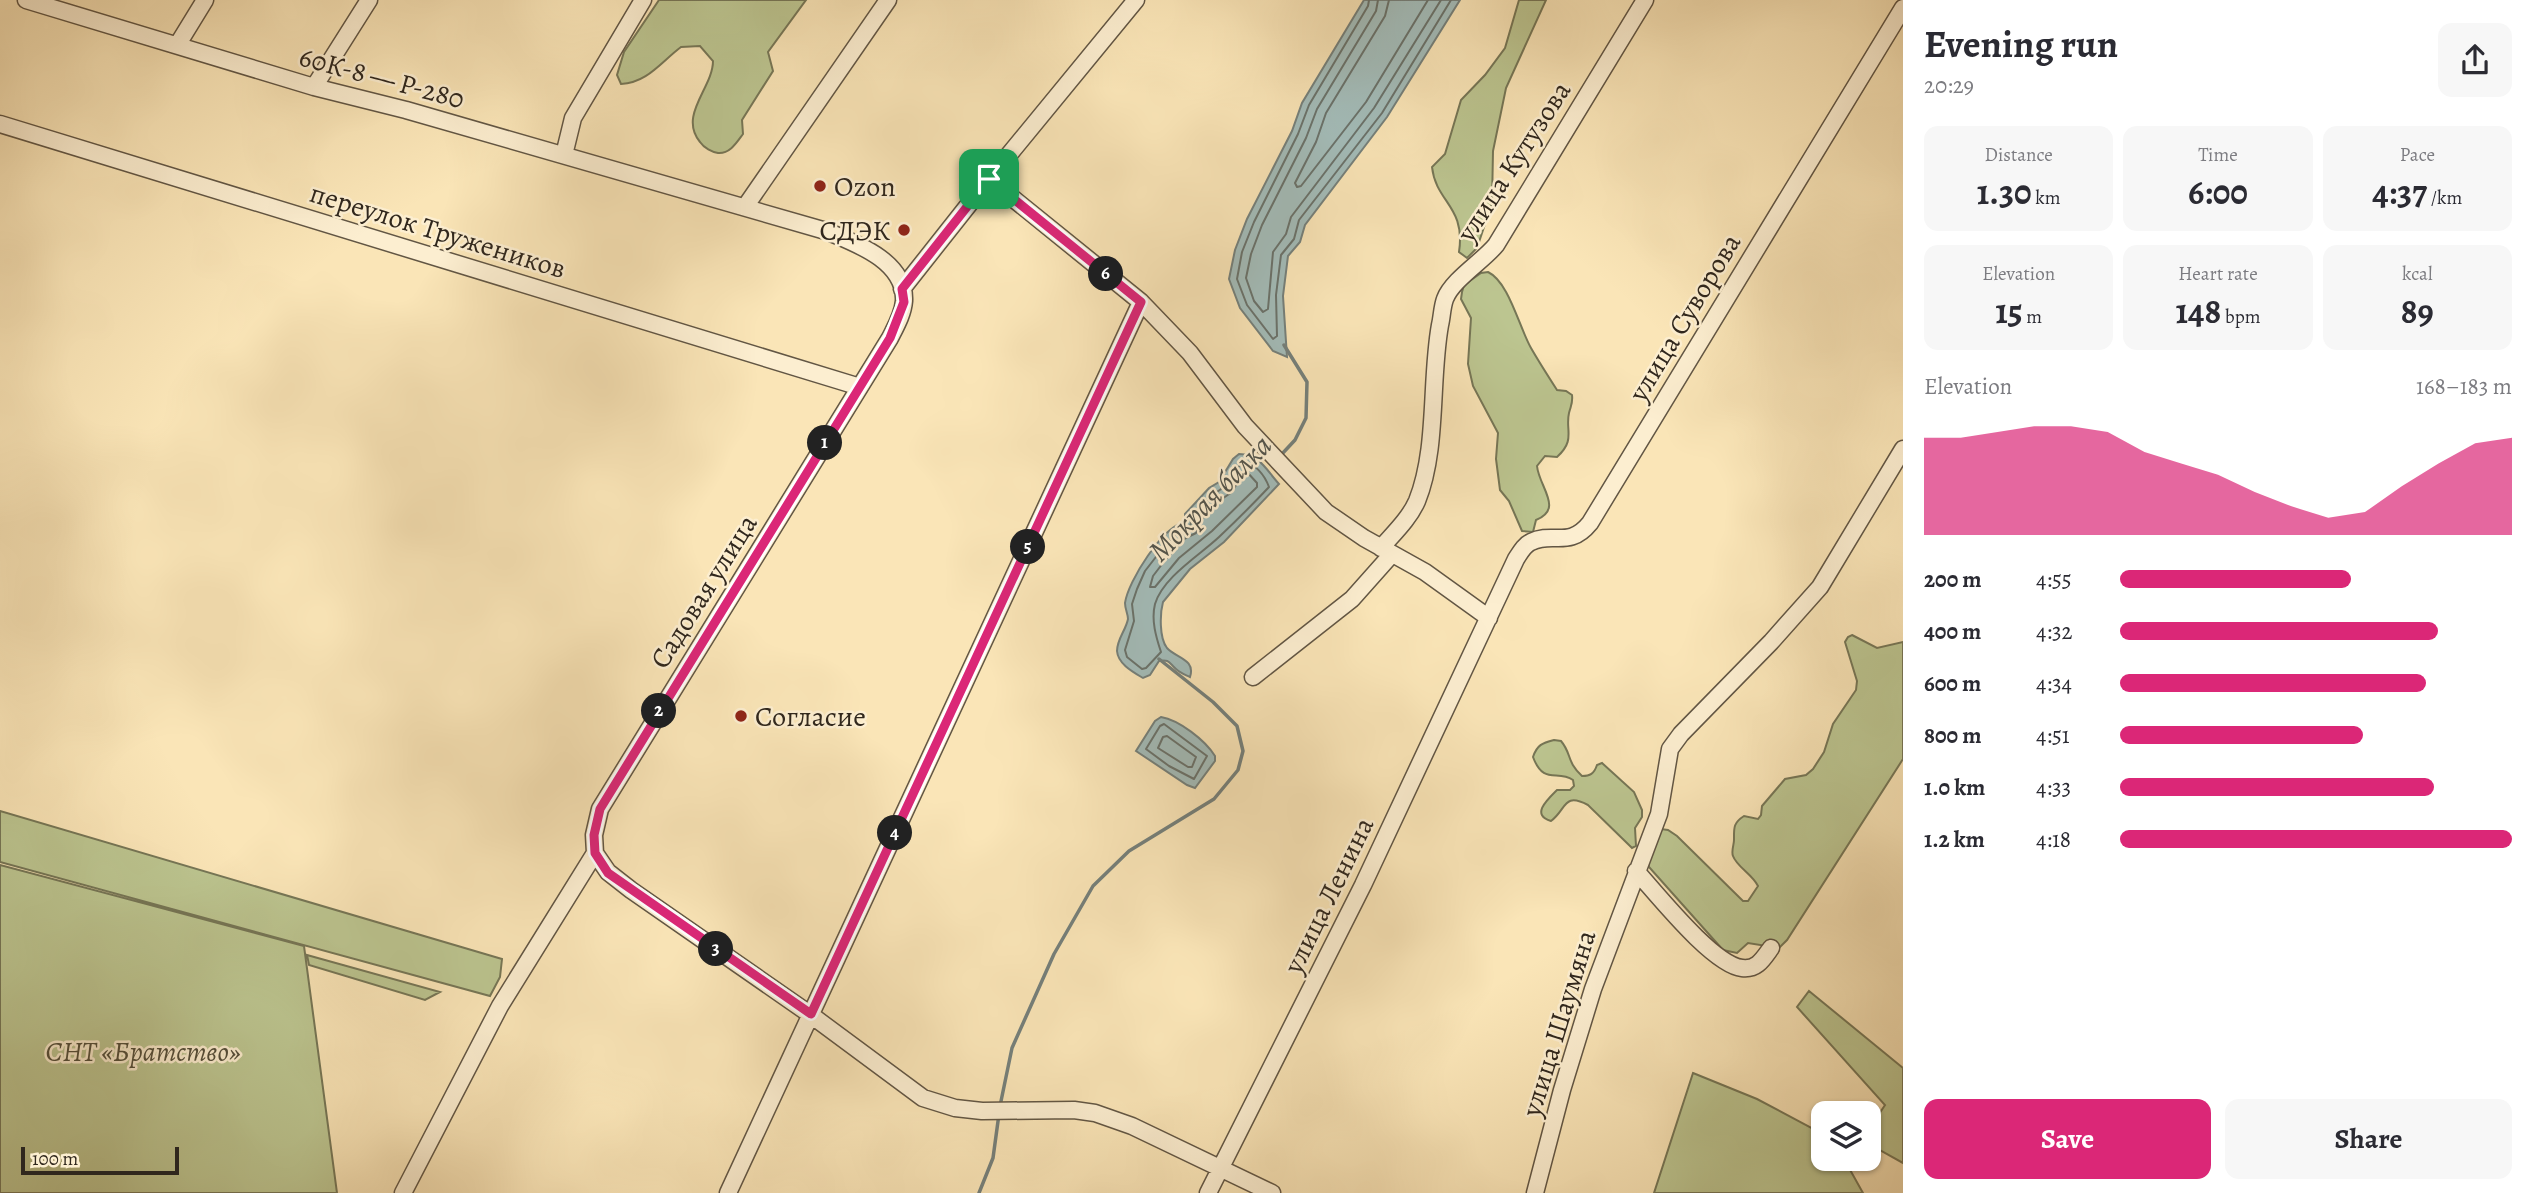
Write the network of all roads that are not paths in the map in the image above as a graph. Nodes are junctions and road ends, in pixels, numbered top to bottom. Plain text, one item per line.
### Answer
1 (26, 0) edge
2 (205, 0) edge
3 (369, 0) edge
4 (888, 0) edge
5 (1136, 0) edge
6 (1646, 0) edge
7 (636, 2) edge
8 (64, 5) edge
9 (1903, 8) edge
10 (178, 44) junction
11 (314, 87) junction
12 (0, 124) edge
13 (564, 155) junction
14 (989, 179) junction
15 (745, 207) junction
16 (902, 289) junction
17 (1141, 302) junction
18 (860, 387) junction
19 (1903, 449) edge
20 (1387, 551) junction
21 (1489, 618) junction
22 (1253, 677) dead end
23 (595, 853) junction
24 (1636, 871) junction
25 (1770, 948) dead end
26 (811, 1014) junction
27 (1219, 1170) junction
28 (403, 1193) edge
29 (728, 1193) edge
30 (1209, 1193) edge
31 (1272, 1193) edge
32 (1535, 1193) edge

1 - 8 street, 60К-8 — Р-280
2 - 10 street
3 - 11 street
4 - 15 street
5 - 14 street, Садовая улица
6 - 20 street, улица Кутузова
7 - 13 street
8 - 10 street, 60К-8 — Р-280
9 - 21 street, улица Суворова
10 - 11 street, 60К-8 — Р-280
11 - 13 street, 60К-8 — Р-280
12 - 18 street, переулок Тружеников
13 - 15 street, 60К-8 — Р-280
14 - 16 street, Садовая улица
14 - 17 street
15 - 16 street, 60К-8 — Р-280
16 - 18 street, Садовая улица
17 - 20 street
17 - 26 street
18 - 23 street, Садовая улица
19 - 24 street, улица Шаумяна
20 - 21 street
20 - 22 street, улица Кутузова
21 - 27 street, улица Ленина
23 - 26 street
23 - 28 street, Садовая улица
24 - 25 street
24 - 32 street, улица Шаумяна
26 - 27 street
26 - 29 street
27 - 30 street, улица Ленина
27 - 31 street

